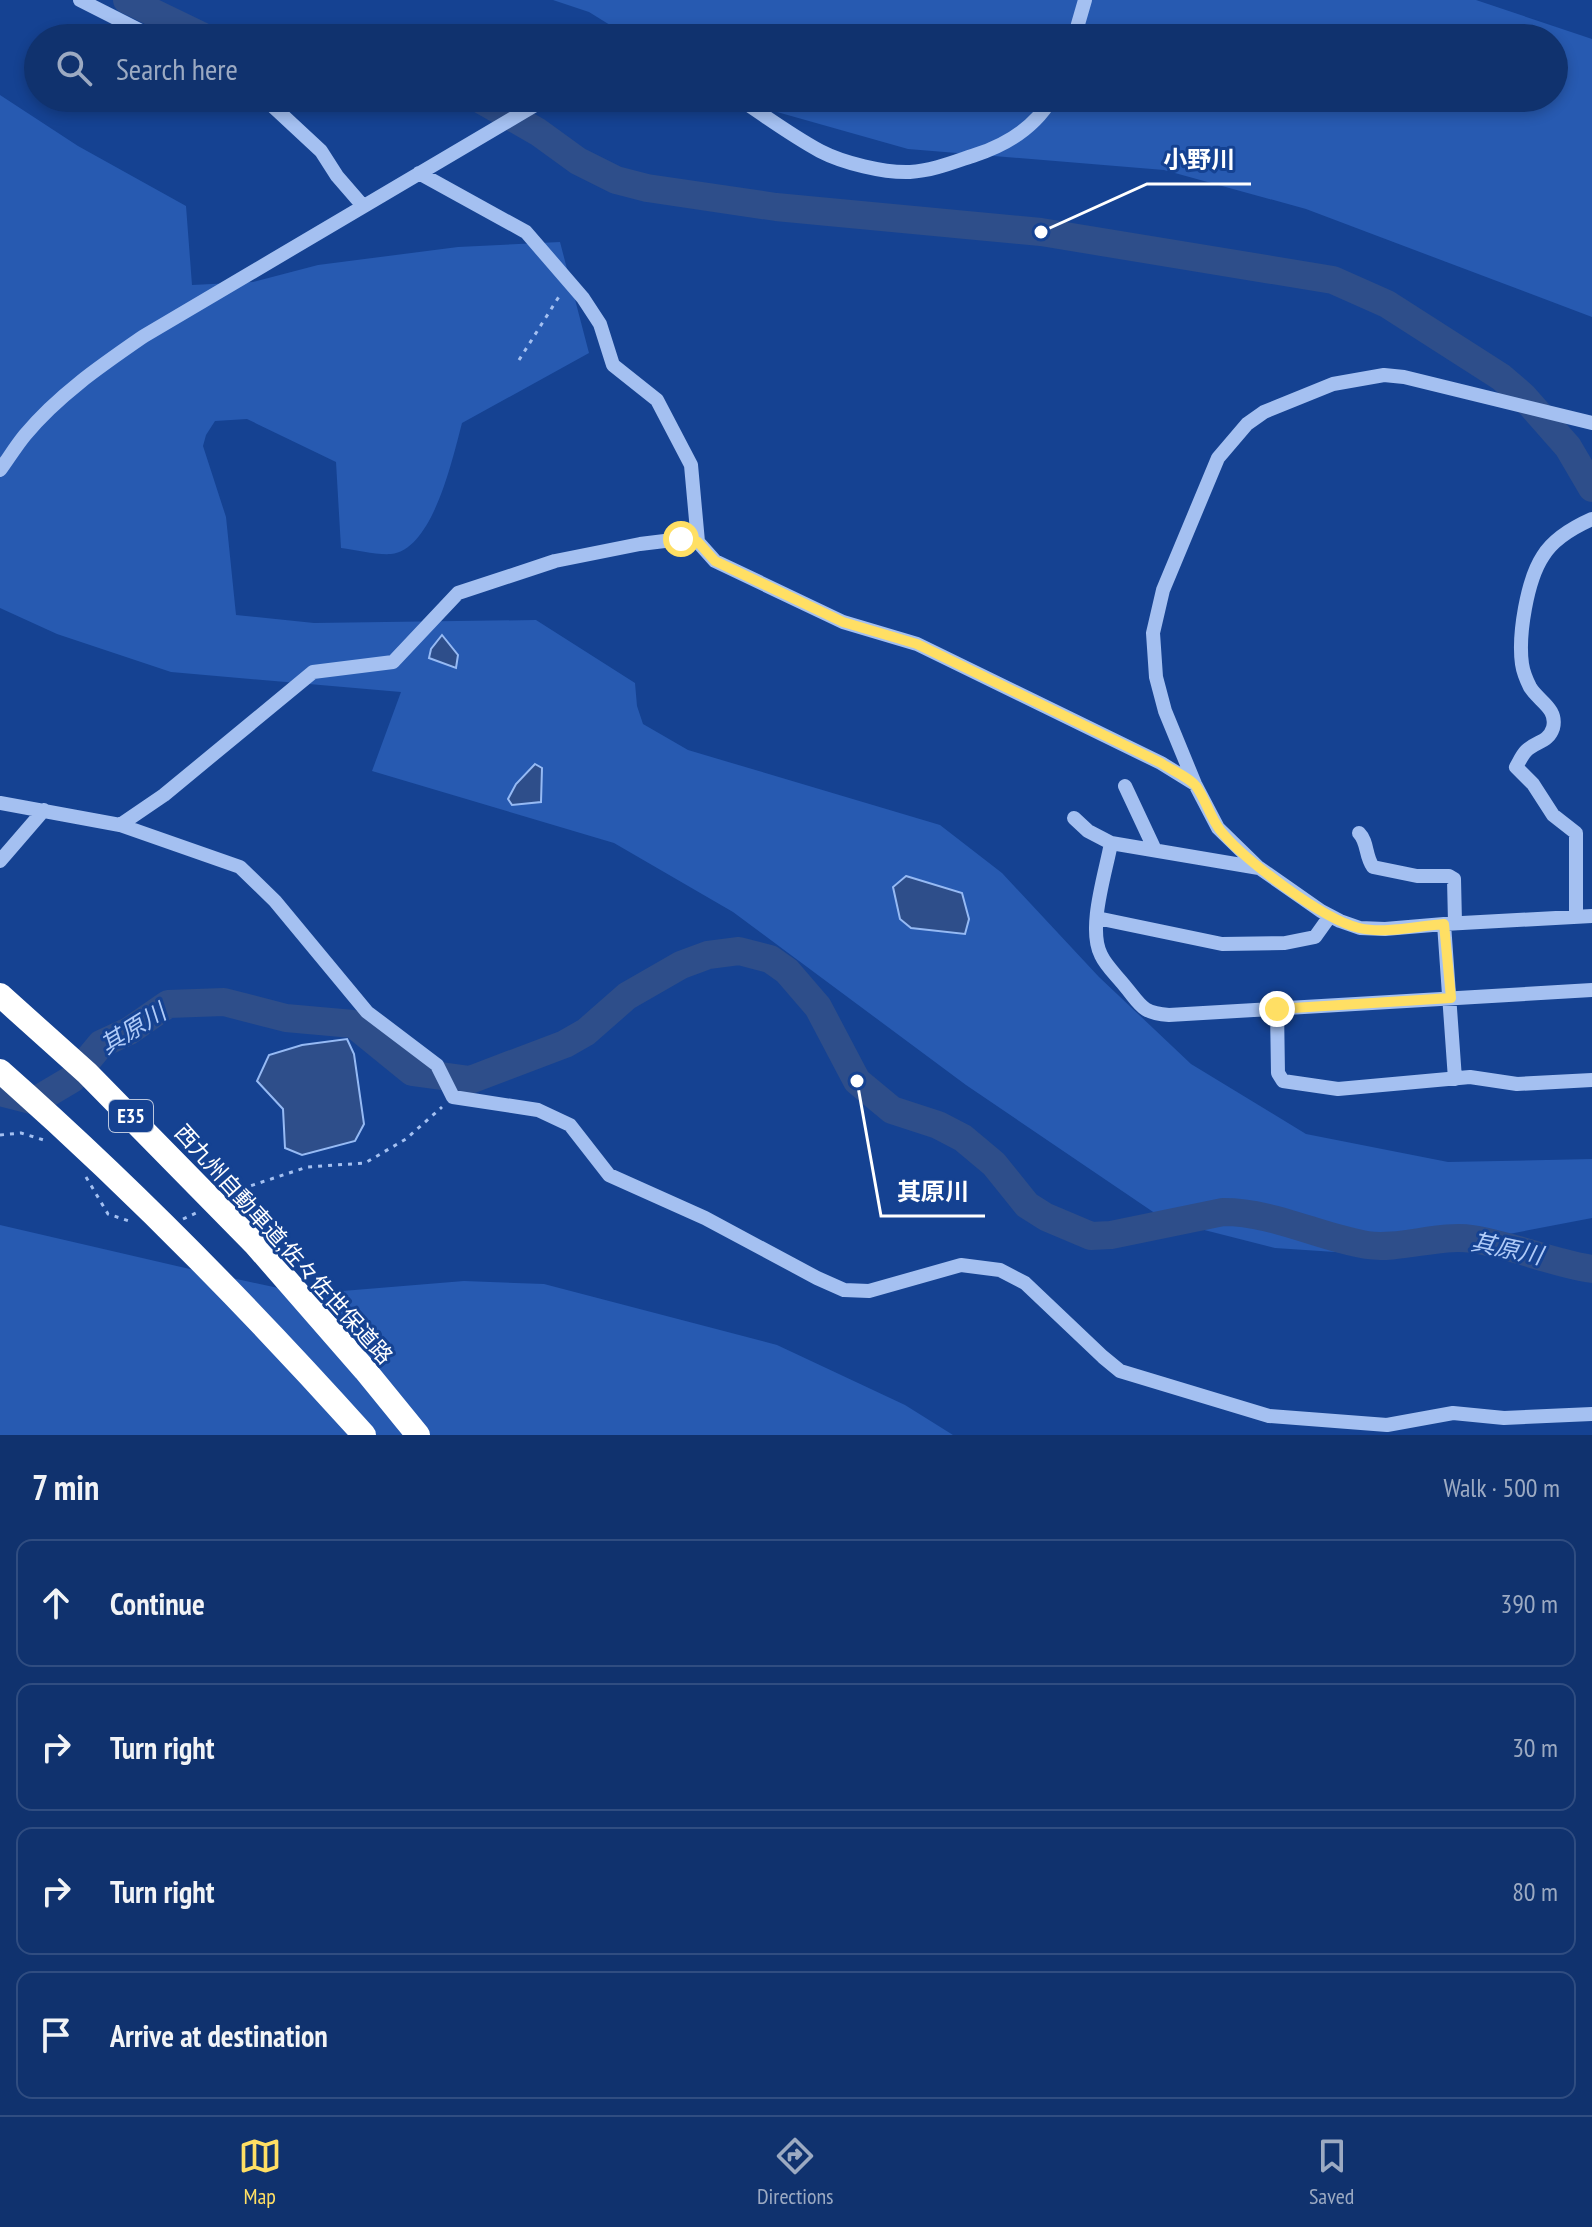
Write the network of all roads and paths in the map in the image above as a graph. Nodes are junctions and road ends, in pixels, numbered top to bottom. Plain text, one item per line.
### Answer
1 (80, 0) edge
2 (1085, 0) edge
3 (127, 24) edge
4 (1078, 24) edge
5 (279, 112) edge
6 (523, 112) edge
7 (760, 112) edge
8 (1042, 112) edge
9 (419, 173) junction
10 (363, 206) junction
11 (569, 281) junction
12 (519, 360) dead end
13 (1592, 423) edge
14 (0, 470) edge
15 (1591, 519) edge
16 (698, 542) junction
17 (1195, 784) junction
18 (1125, 786) dead end
19 (0, 803) edge
20 (44, 810) junction
21 (1074, 818) dead end
22 (120, 825) junction
23 (1359, 833) dead end
24 (1111, 843) junction
25 (1155, 850) junction
26 (0, 861) edge
27 (1259, 868) junction
28 (1330, 916) junction
29 (1592, 916) edge
30 (1576, 917) junction
31 (1097, 918) junction
32 (1450, 924) junction
33 (1592, 990) edge
34 (0, 995) edge
35 (1451, 998) junction
36 (1277, 1009) junction
37 (0, 1071) edge
38 (1455, 1079) junction
39 (1592, 1080) edge
40 (453, 1097) junction
41 (0, 1135) edge
42 (57, 1144) dead end
43 (85, 1176) dead end
44 (221, 1200) dead end
45 (208, 1207) dead end
46 (182, 1220) dead end
47 (141, 1225) dead end
48 (1592, 1414) edge
49 (364, 1435) edge
50 (418, 1435) edge

1 - 3 street
2 - 4 street
5 - 10 street
6 - 9 street
7 - 8 street
9 - 10 street
9 - 11 street
10 - 14 street
11 - 12 path
11 - 16 street
13 - 17 street
15 - 30 street
16 - 17 street
16 - 22 street
17 - 27 street
18 - 25 street
19 - 20 street
20 - 22 street
20 - 26 street
21 - 24 street
22 - 40 street
23 - 32 street
24 - 25 street
24 - 31 street
25 - 27 street
27 - 28 street
28 - 31 street
28 - 32 street
29 - 30 street
30 - 32 street
31 - 36 street
32 - 35 street
33 - 35 street
34 - 50 highway, 西九州自動車道;佐々佐世保道路 / E35
35 - 36 street
35 - 38 street
36 - 38 street
37 - 49 highway, E35
38 - 39 street
40 - 44 path
40 - 48 street
41 - 42 path
43 - 47 path
45 - 46 path

